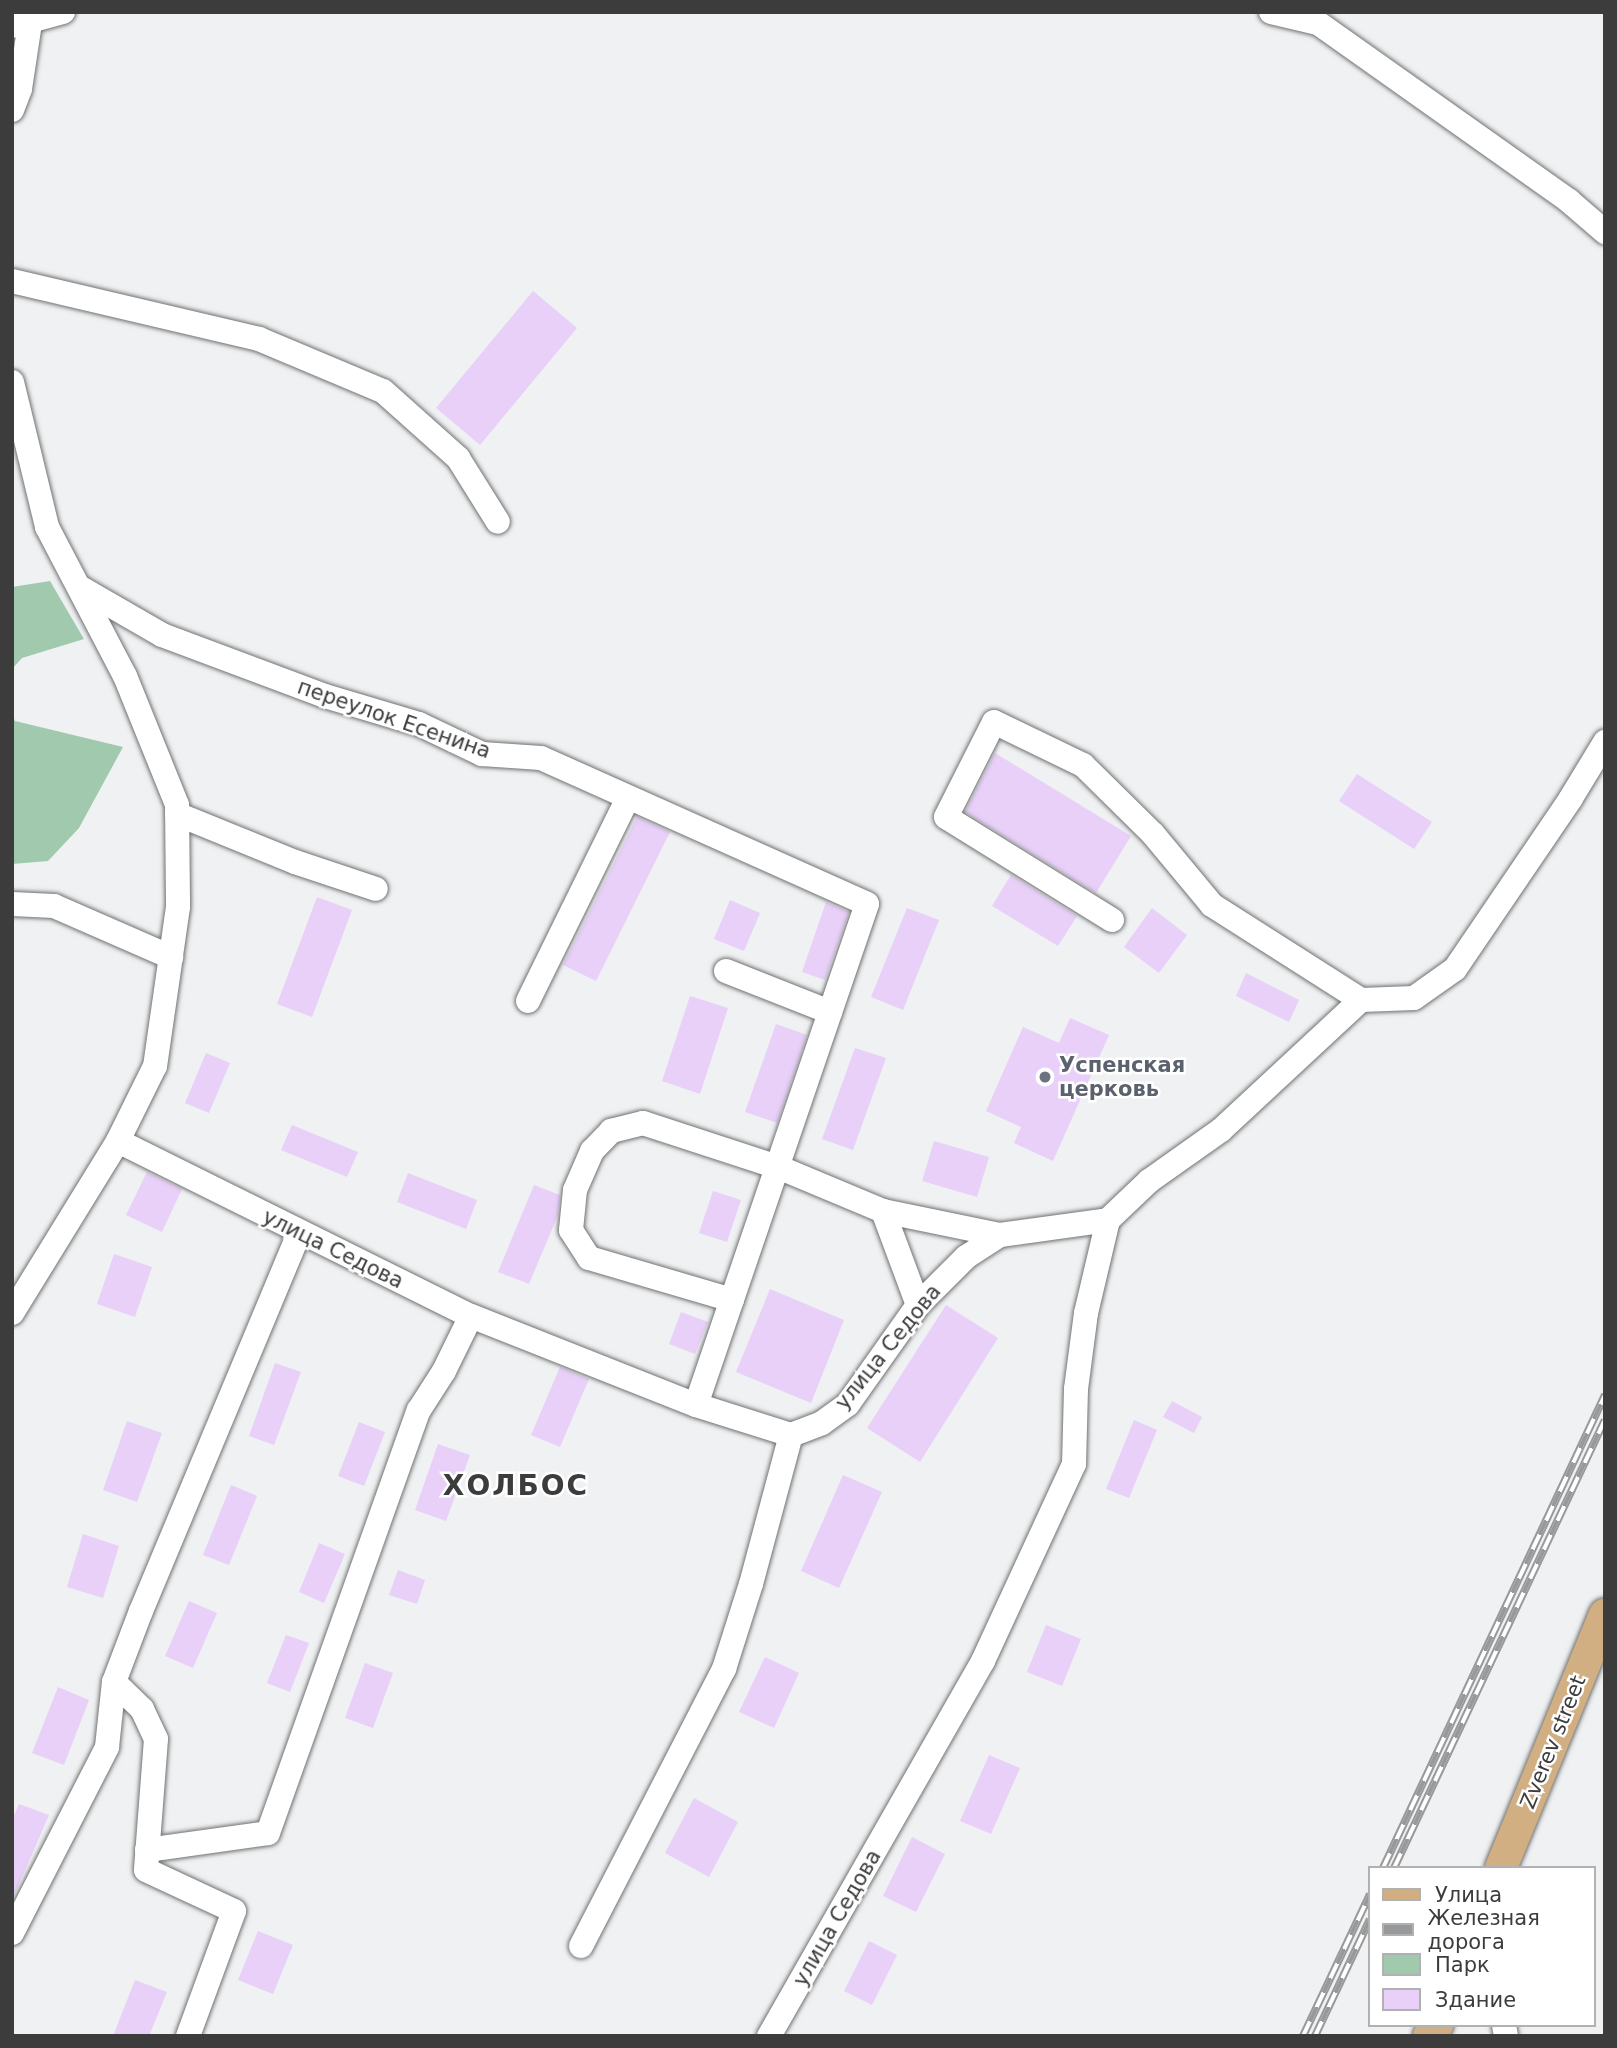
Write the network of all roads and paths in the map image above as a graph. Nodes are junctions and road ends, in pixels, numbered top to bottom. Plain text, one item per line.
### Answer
1 (63, 12) edge
2 (1271, 12) edge
3 (21, 25) edge
4 (12, 110) edge
5 (1605, 232) edge
6 (12, 281) edge
7 (12, 382) edge
8 (498, 522) dead end
9 (79, 587) junction
10 (1605, 742) edge
11 (628, 798) junction
12 (177, 814) junction
13 (376, 889) dead end
14 (12, 904) edge
15 (1112, 920) dead end
16 (171, 957) junction
17 (726, 971) dead end
18 (1362, 1000) junction
19 (528, 1001) dead end
20 (830, 1012) junction
21 (118, 1140) junction
22 (778, 1167) junction
23 (883, 1211) junction
24 (1108, 1220) junction
25 (299, 1233) junction
26 (1000, 1235) junction
27 (732, 1300) junction
28 (918, 1305) junction
29 (12, 1313) edge
30 (471, 1316) junction
31 (696, 1405) junction
32 (792, 1435) junction
33 (1605, 1615) edge
34 (114, 1682) junction
35 (147, 1850) junction
36 (1502, 1866) edge
37 (12, 1933) edge
38 (581, 1946) dead end
39 (188, 2036) edge
40 (769, 2036) edge

1 - 3 street
2 - 5 street
3 - 4 street
6 - 8 street
7 - 9 street
9 - 11 street, переулок Есенина
9 - 12 street
10 - 18 street
11 - 19 street
11 - 20 street, переулок Есенина
12 - 13 street
12 - 16 street
14 - 16 street
15 - 18 street
16 - 21 street
17 - 20 street
18 - 24 street
20 - 22 street
21 - 25 street, улица Седова
21 - 29 street
22 - 23 street
22 - 27 street
22 - 27 street
23 - 26 street
23 - 28 street
24 - 26 street, улица Седова
24 - 40 street, улица Седова
25 - 30 street, улица Седова
25 - 34 street
26 - 28 street, улица Седова
27 - 31 street
28 - 32 street, улица Седова
30 - 31 street, улица Седова
30 - 35 street
31 - 32 street, улица Седова
32 - 38 street
33 - 36 main road, Zverev street
34 - 35 street
34 - 37 street
35 - 39 street

